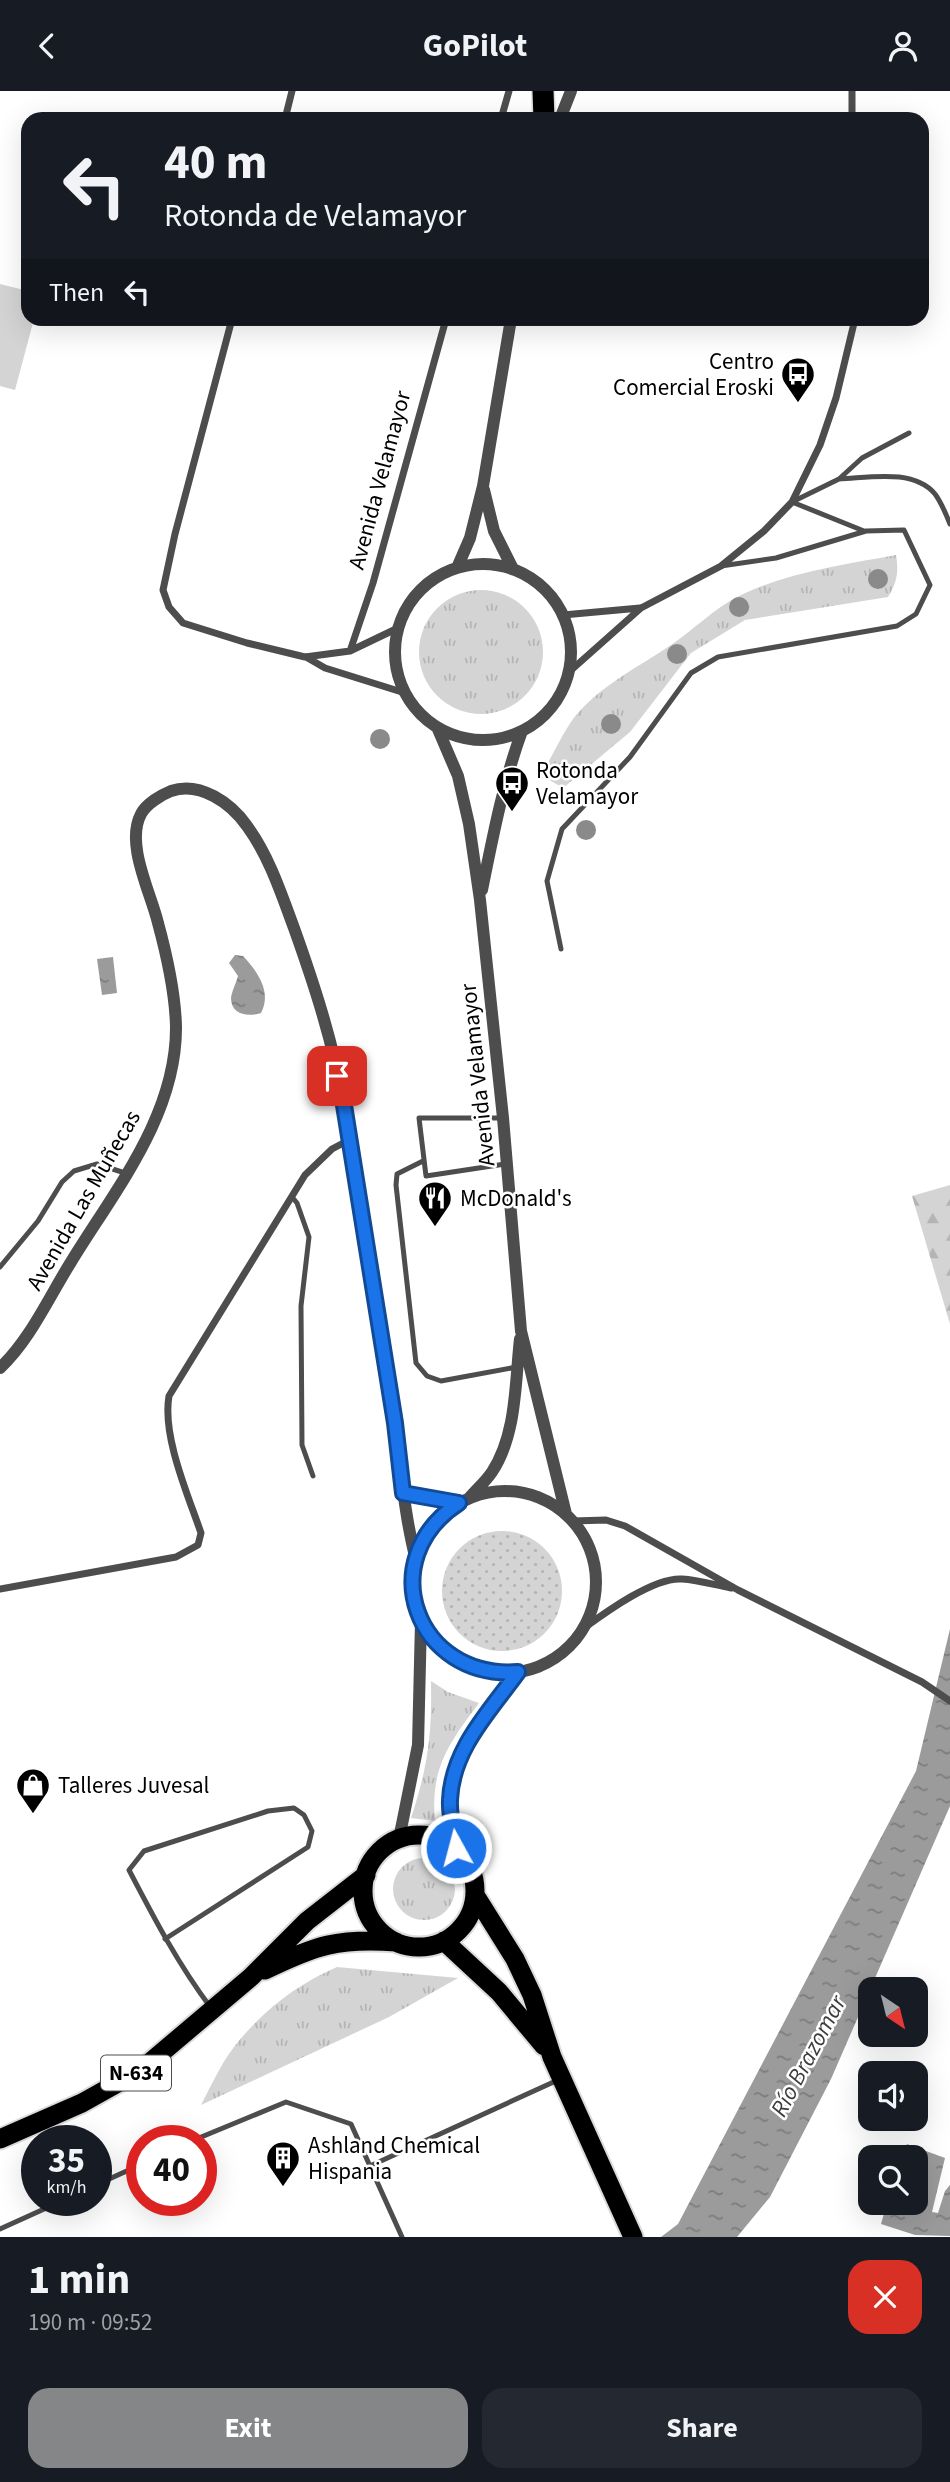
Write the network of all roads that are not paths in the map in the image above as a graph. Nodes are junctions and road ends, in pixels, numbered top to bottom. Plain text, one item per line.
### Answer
1 (292, 91) edge
2 (509, 91) edge
3 (543, 91) edge
4 (571, 91) edge
5 (852, 91) edge
6 (287, 112) edge
7 (503, 112) edge
8 (544, 112) edge
9 (564, 112) edge
10 (852, 112) edge
11 (230, 326) edge
12 (444, 326) edge
13 (510, 326) edge
14 (853, 326) edge
15 (909, 433) dead end
16 (839, 479) junction
17 (483, 486) junction
18 (792, 502) junction
19 (950, 524) edge
20 (866, 531) junction
21 (721, 566) junction
22 (457, 568) junction
23 (513, 569) junction
24 (641, 608) junction
25 (563, 615) junction
26 (398, 628) junction
27 (351, 651) junction
28 (305, 657) junction
29 (569, 672) junction
30 (405, 694) junction
31 (437, 727) junction
32 (522, 731) junction
33 (480, 899) junction
34 (561, 949) dead end
35 (503, 1118) junction
36 (349, 1140) junction
37 (423, 1161) junction
38 (507, 1164) junction
39 (126, 1174) junction
40 (292, 1197) junction
41 (0, 1267) edge
42 (521, 1331) junction
43 (517, 1367) junction
44 (0, 1368) edge
45 (313, 1476) dead end
46 (403, 1493) junction
47 (465, 1500) junction
48 (569, 1517) junction
49 (416, 1560) junction
50 (0, 1589) edge
51 (738, 1590) junction
52 (422, 1621) junction
53 (584, 1628) junction
54 (518, 1672) junction
55 (950, 1701) edge
56 (399, 1839) junction
57 (456, 1848) junction
58 (366, 1875) junction
59 (475, 1895) junction
60 (165, 1939) junction
61 (444, 1941) junction
62 (396, 1942) junction
63 (251, 1977) junction
64 (212, 2010) junction
65 (552, 2057) junction
66 (562, 2078) junction
67 (217, 2130) edge
68 (0, 2139) edge
69 (370, 2165) junction
70 (29, 2216) edge
71 (0, 2229) edge
72 (401, 2237) edge
73 (633, 2237) edge

1 - 6 street
2 - 7 street
3 - 8 highway
4 - 9 street
5 - 10 street
11 - 28 street
12 - 27 street, Avenida Velamayor
13 - 17 street
14 - 18 street
15 - 16 lane
16 - 18 lane
16 - 19 lane
17 - 22 street
17 - 23 street
18 - 20 lane
18 - 21 street
20 - 21 lane
20 - 34 lane
21 - 24 street
22 - 23 street
22 - 26 street
23 - 25 street
24 - 25 street
24 - 29 street
25 - 29 street
26 - 27 street
26 - 30 street
27 - 28 street
28 - 30 street
29 - 32 street
30 - 31 street
31 - 32 street
31 - 33 street, Avenida Velamayor
32 - 33 street, Avenida Velamayor
33 - 35 street, Avenida Velamayor
35 - 37 lane
35 - 38 street, Avenida Velamayor
36 - 39 street, Avenida Las Muñecas
36 - 40 street
36 - 46 street, Avenida Las Muñecas
37 - 38 lane
37 - 43 lane
38 - 42 street, Avenida Velamayor
39 - 41 lane
39 - 44 street, Avenida Las Muñecas
40 - 45 lane
40 - 50 street
42 - 43 street
42 - 48 street
43 - 47 street
46 - 47 street
46 - 49 street, Avenida Las Muñecas
47 - 48 street
47 - 49 street
48 - 51 street
48 - 53 street
49 - 52 street
51 - 53 street
51 - 55 street
52 - 54 street
52 - 56 street
53 - 54 street
54 - 57 street
56 - 57 highway
56 - 58 highway, N-634
57 - 59 highway
58 - 62 highway
58 - 63 highway, N-634
59 - 61 highway
59 - 65 highway
60 - 60 lane
60 - 64 lane
61 - 62 highway, N-634
61 - 65 highway
62 - 63 highway, N-634
63 - 64 highway, N-634
64 - 68 highway, N-634
65 - 66 highway
66 - 69 lane
66 - 73 highway
67 - 69 lane
69 - 72 lane
70 - 71 lane

